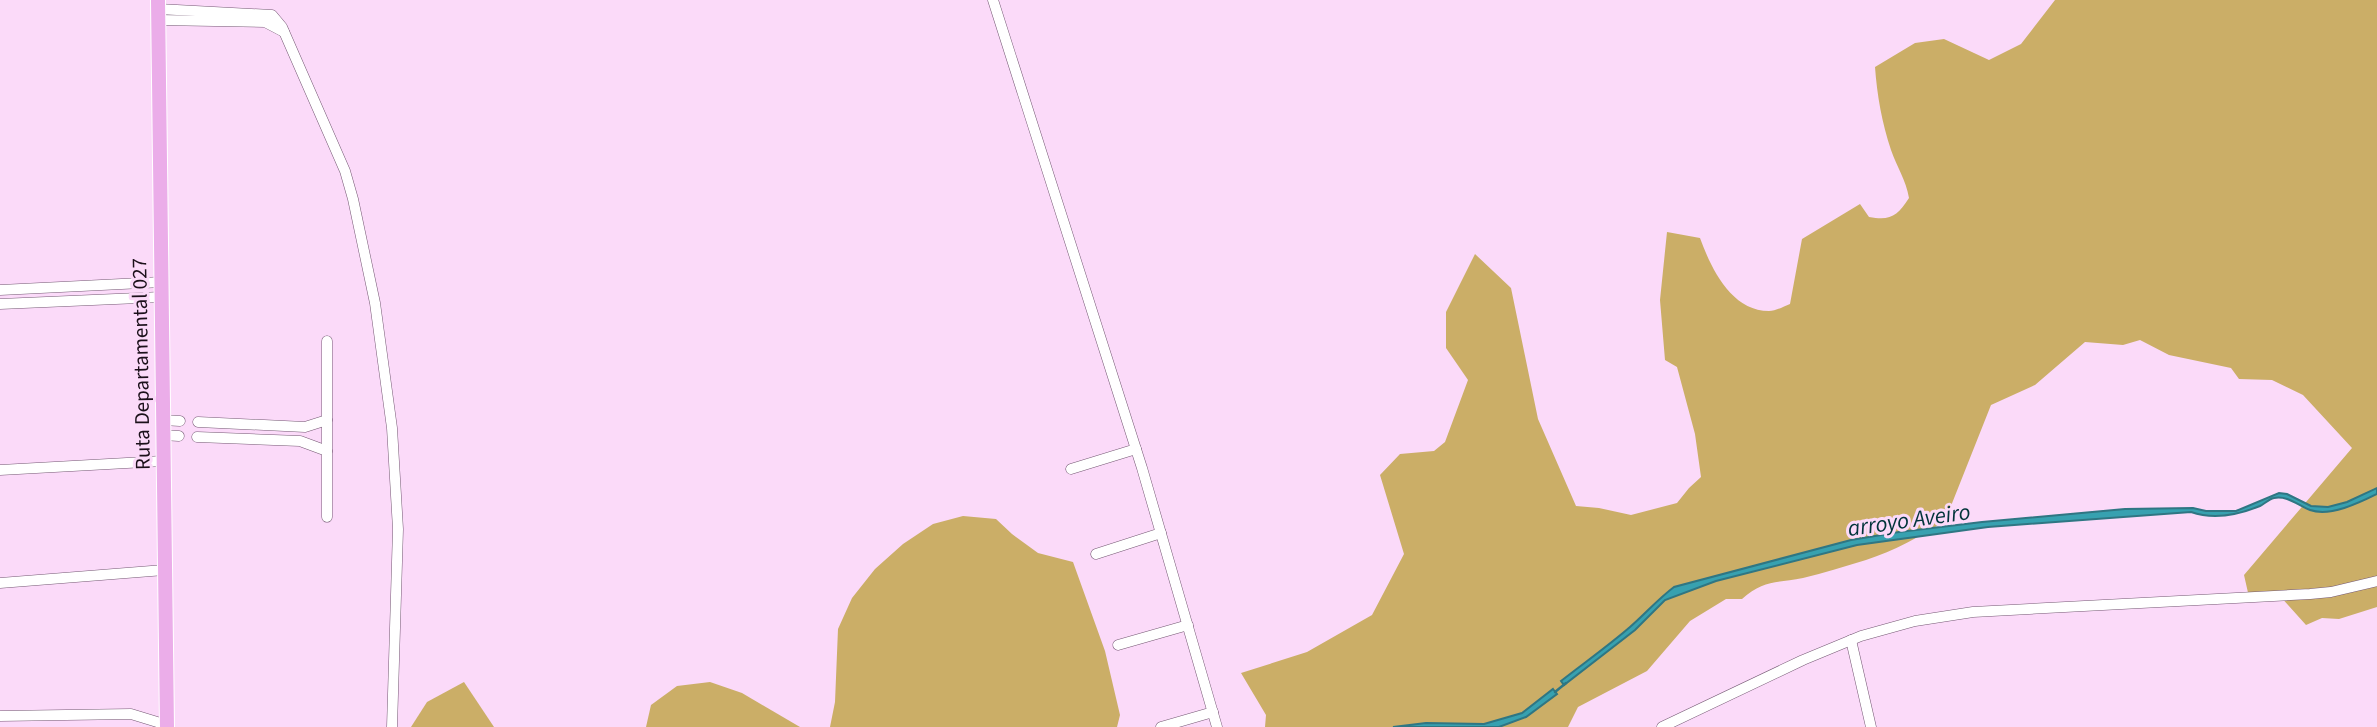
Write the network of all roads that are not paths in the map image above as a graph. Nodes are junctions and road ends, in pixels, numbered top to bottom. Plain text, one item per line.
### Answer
1 (993, 0) edge
2 (158, 10) edge
3 (162, 289) junction
4 (0, 290) edge
5 (0, 304) edge
6 (327, 341) dead end
7 (327, 420) junction
8 (180, 421) dead end
9 (198, 422) dead end
10 (163, 428) junction
11 (179, 436) dead end
12 (197, 437) dead end
13 (1136, 449) junction
14 (327, 451) junction
15 (163, 461) junction
16 (1071, 469) dead end
17 (0, 470) edge
18 (327, 517) dead end
19 (1161, 533) junction
20 (1096, 554) dead end
21 (164, 569) junction
22 (2377, 581) edge
23 (0, 583) edge
24 (1188, 625) junction
25 (1852, 640) junction
26 (1118, 645) dead end
27 (1213, 712) junction
28 (0, 716) edge
29 (167, 726) edge
30 (392, 727) edge
31 (1161, 727) edge
32 (1217, 727) edge
33 (1662, 727) edge
34 (1871, 727) edge

1 - 13 street
2 - 3 main road, Ruta Departamental 027
2 - 30 street
3 - 4 street
3 - 5 street
3 - 10 main road, Ruta Departamental 027
6 - 7 street
7 - 9 street
7 - 14 street
8 - 10 street
10 - 11 street
10 - 15 main road, Ruta Departamental 027
12 - 14 street
13 - 16 street
13 - 19 street
14 - 18 street
15 - 17 street
15 - 21 main road, Ruta Departamental 027
19 - 20 street
19 - 24 street
21 - 23 street
21 - 29 main road, Ruta Departamental 027
22 - 25 street
24 - 26 street
24 - 27 street
25 - 33 street
25 - 34 street
27 - 31 street
27 - 32 street
28 - 29 street

